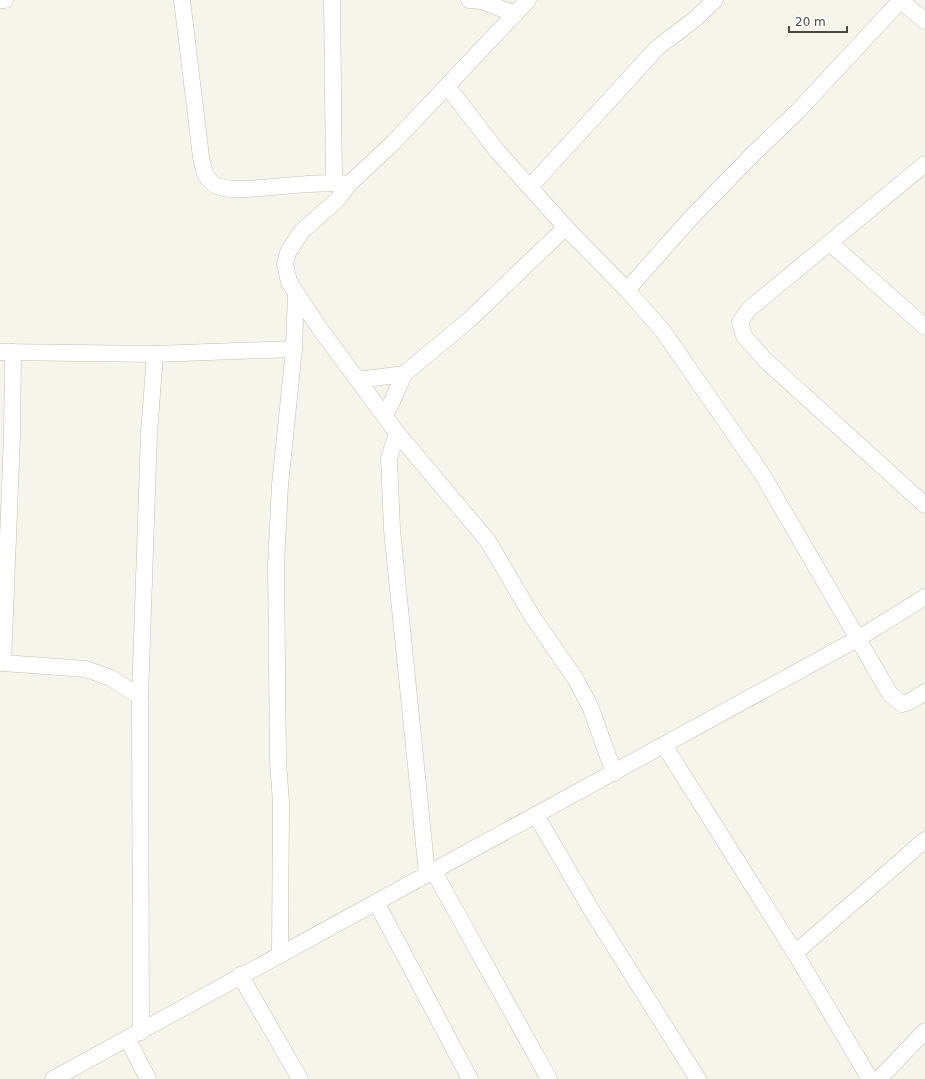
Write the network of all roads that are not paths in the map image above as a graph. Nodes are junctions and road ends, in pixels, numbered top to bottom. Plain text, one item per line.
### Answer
1 (0, 0) edge
2 (5, 0) edge
3 (182, 0) edge
4 (332, 0) edge
5 (469, 0) edge
6 (528, 0) edge
7 (715, 0) edge
8 (900, 0) edge
9 (515, 14) junction
10 (925, 21) edge
11 (448, 86) junction
12 (925, 164) edge
13 (342, 183) junction
14 (530, 187) junction
15 (566, 227) junction
16 (830, 243) junction
17 (627, 290) junction
18 (296, 293) junction
19 (925, 328) edge
20 (294, 349) junction
21 (7, 352) edge
22 (155, 354) junction
23 (404, 374) junction
24 (358, 380) junction
25 (385, 414) junction
26 (397, 434) junction
27 (925, 505) edge
28 (925, 597) edge
29 (859, 638) junction
30 (1, 662) edge
31 (925, 692) edge
32 (140, 697) junction
33 (664, 745) junction
34 (614, 772) junction
35 (536, 815) junction
36 (925, 840) edge
37 (430, 872) junction
38 (376, 902) junction
39 (280, 954) junction
40 (795, 954) junction
41 (240, 975) junction
42 (925, 1031) edge
43 (134, 1036) junction
44 (53, 1079) edge
45 (148, 1079) edge
46 (300, 1079) edge
47 (470, 1079) edge
48 (549, 1079) edge
49 (698, 1079) edge
50 (870, 1079) edge
51 (879, 1079) edge

1 - 2 street
3 - 13 street
4 - 13 street
5 - 9 street
6 - 9 street
7 - 14 street
8 - 10 street
8 - 17 street
9 - 11 street
11 - 13 street
11 - 14 street
12 - 16 street
13 - 18 street
14 - 15 street
15 - 17 street
15 - 23 street
16 - 19 street
16 - 27 street
17 - 29 street
18 - 20 street
18 - 24 street
20 - 22 street
20 - 39 street
21 - 22 street
21 - 30 street
22 - 32 street
23 - 24 street
23 - 25 street
24 - 25 street
25 - 26 street
26 - 34 street
26 - 37 street
28 - 29 street
29 - 31 street
29 - 33 street
30 - 32 street
32 - 43 street
33 - 34 street
33 - 40 street
34 - 35 street
35 - 37 street
35 - 49 street
36 - 40 street
37 - 38 street
37 - 48 street
38 - 39 street
38 - 47 street
39 - 41 street
40 - 50 street
41 - 43 street
41 - 46 street
42 - 51 street
43 - 44 street
43 - 45 street

